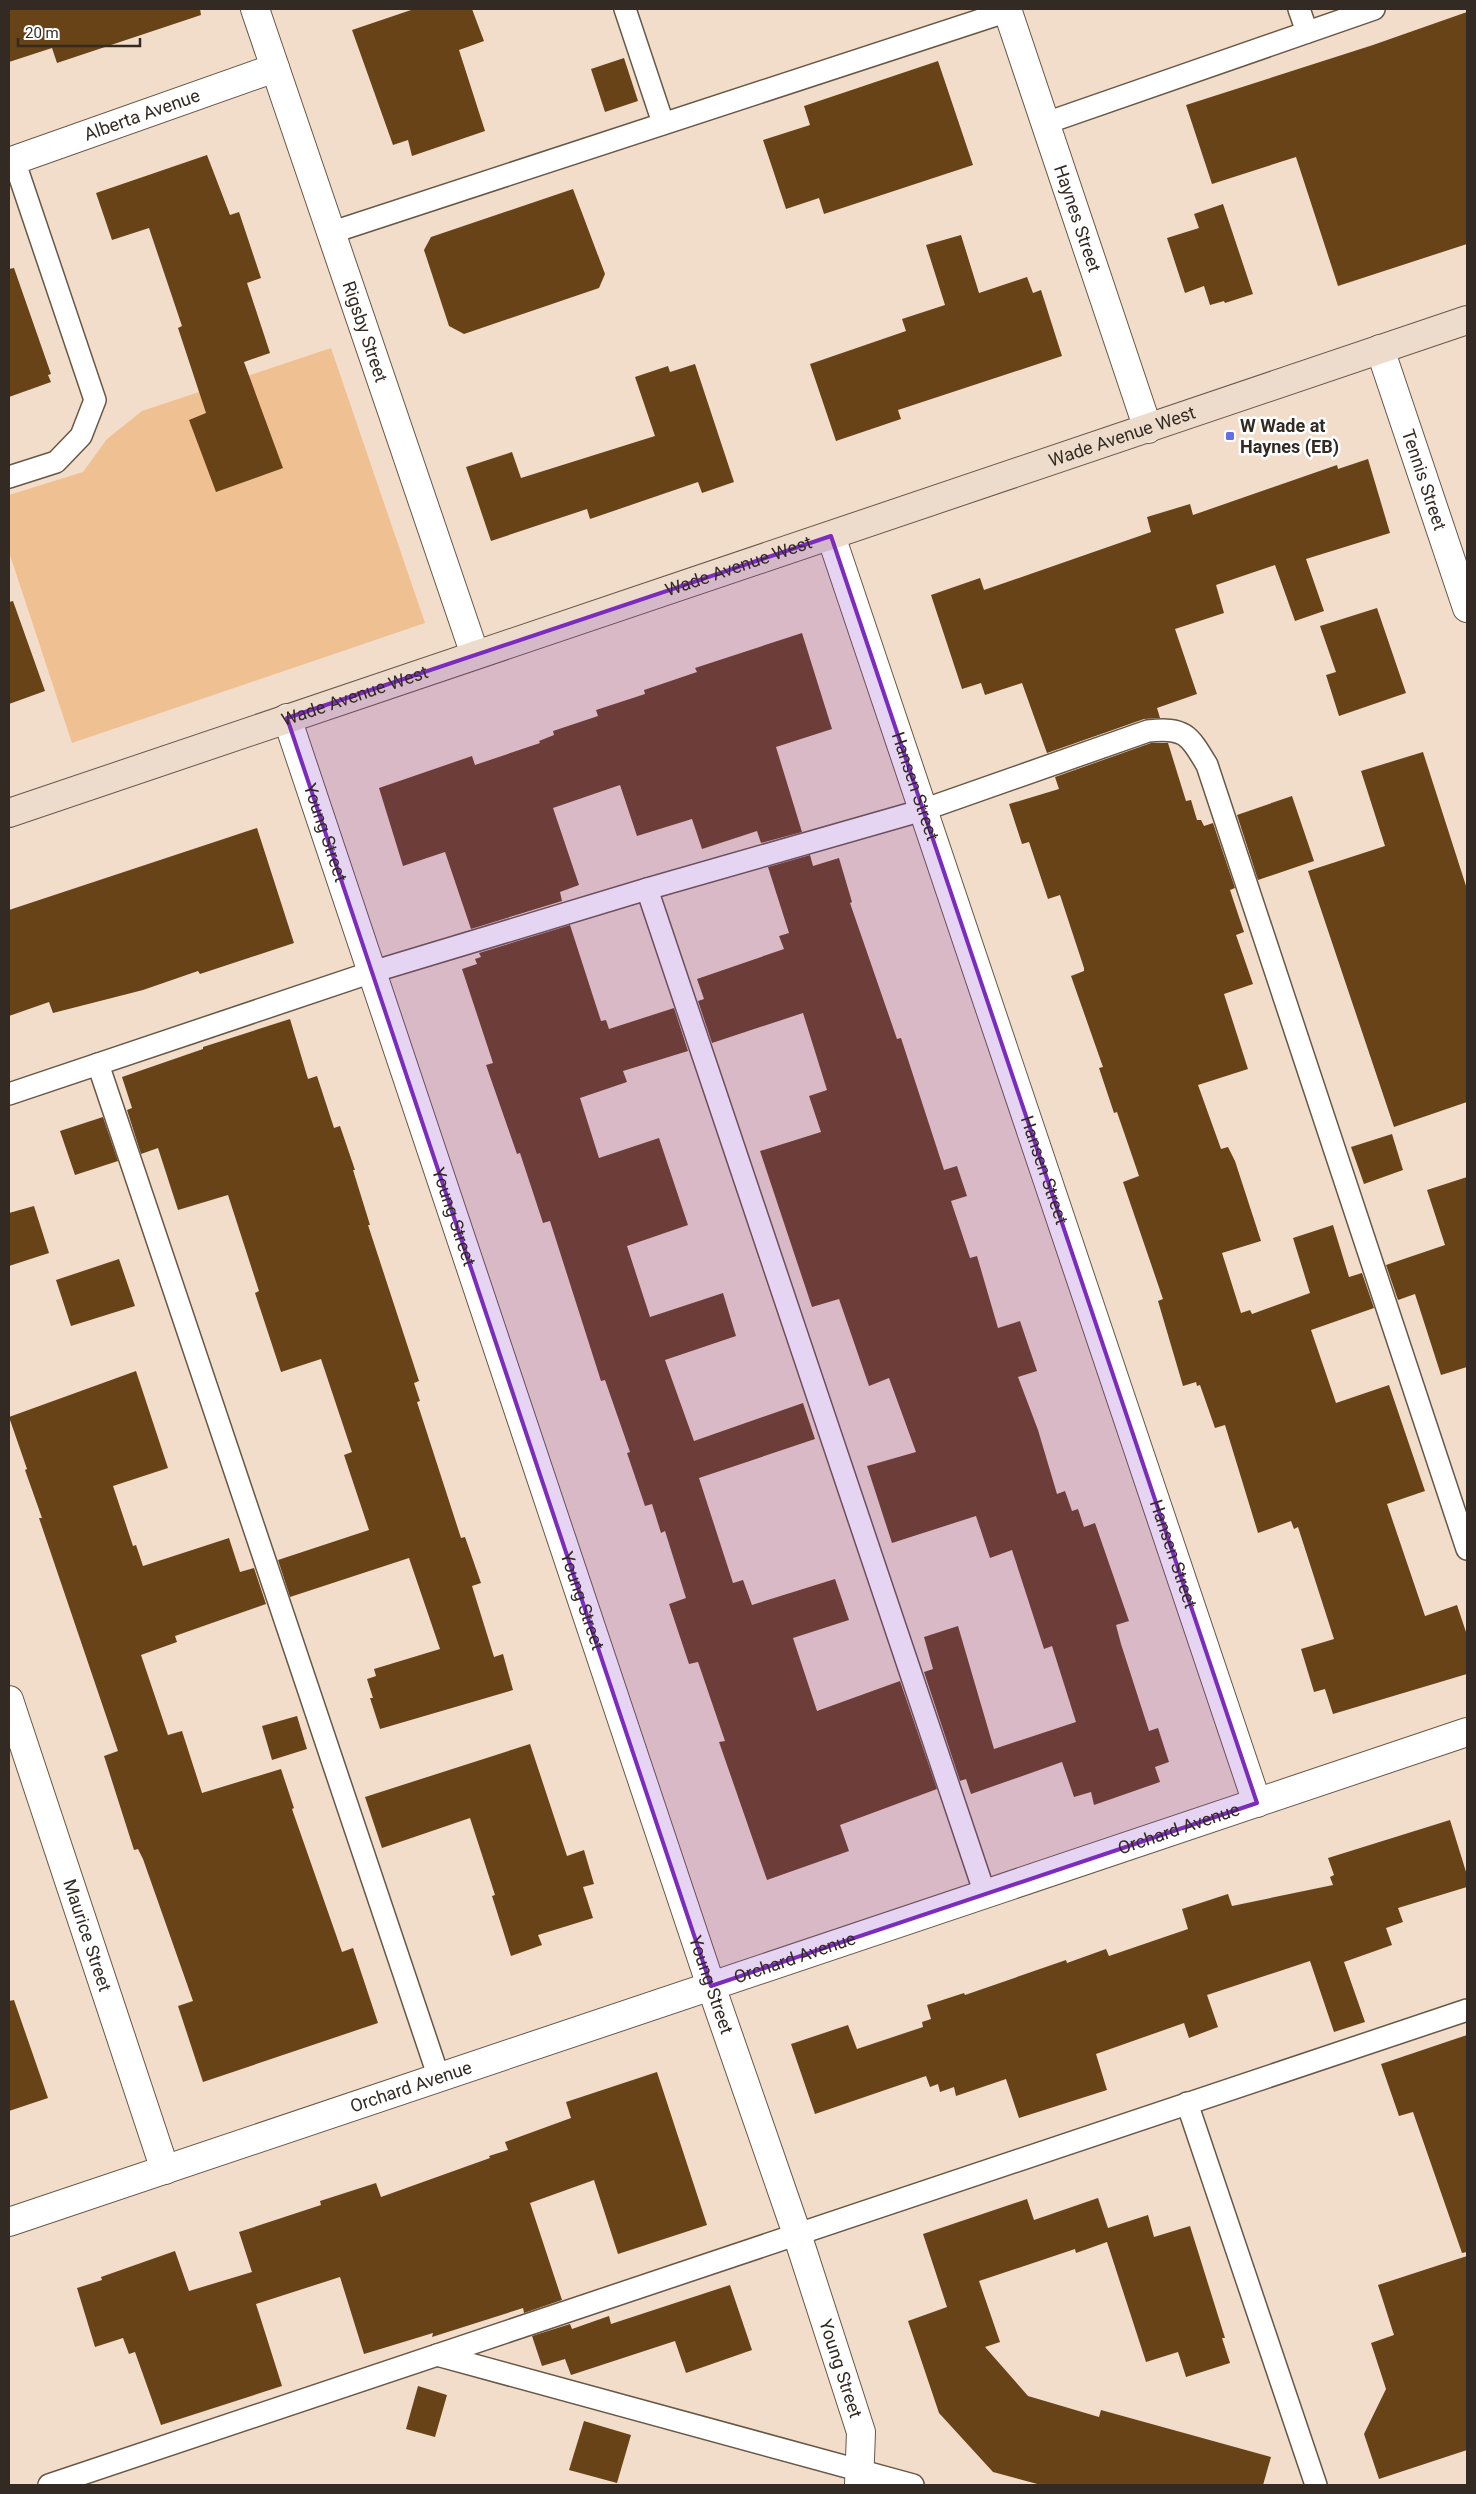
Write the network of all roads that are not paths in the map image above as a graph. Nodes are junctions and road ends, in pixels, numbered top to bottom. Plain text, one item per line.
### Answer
1 (255, 9) edge
2 (625, 9) edge
3 (1299, 9) edge
4 (1374, 9) edge
5 (1008, 10) edge
6 (1307, 32) junction
7 (275, 68) junction
8 (663, 123) junction
9 (1046, 123) junction
10 (12, 161) edge
11 (330, 233) junction
12 (1467, 320) edge
13 (1380, 349) junction
14 (1148, 429) junction
15 (9, 477) edge
16 (831, 536) junction
17 (1467, 608) edge
18 (475, 655) junction
19 (287, 718) junction
20 (923, 810) junction
21 (9, 813) edge
22 (647, 889) junction
23 (372, 972) junction
24 (98, 1064) junction
25 (9, 1094) edge
26 (1467, 1549) edge
27 (9, 1700) edge
28 (1467, 1732) edge
29 (1257, 1803) junction
30 (985, 1894) junction
31 (711, 1986) junction
32 (1467, 2010) edge
33 (439, 2078) junction
34 (1187, 2103) junction
35 (165, 2170) junction
36 (9, 2222) edge
37 (797, 2234) junction
38 (437, 2355) junction
39 (859, 2478) edge
40 (49, 2485) edge
41 (913, 2485) edge
42 (1316, 2485) edge

1 - 7 street, Rigsby Street
2 - 8 lane
3 - 6 lane
4 - 6 lane
5 - 8 lane
5 - 9 street, Haynes Street
6 - 9 lane
7 - 10 street, Alberta Avenue
7 - 11 street, Rigsby Street
8 - 11 lane
9 - 14 street, Haynes Street
10 - 15 lane
11 - 18 street, Rigsby Street
12 - 13 street, Wade Avenue West
13 - 14 street, Wade Avenue West
13 - 17 street, Tennis Street
14 - 16 street, Wade Avenue West
16 - 18 street, Wade Avenue West
16 - 20 street, Hansen Street
18 - 19 street, Wade Avenue West
19 - 21 street, Wade Avenue West
19 - 23 street, Young Street
20 - 22 lane
20 - 26 lane
20 - 29 street, Hansen Street
22 - 23 lane
22 - 30 lane
23 - 24 lane
23 - 31 street, Young Street
24 - 25 lane
24 - 33 lane
27 - 35 street, Maurice Street
28 - 29 street, Orchard Avenue
29 - 30 street, Orchard Avenue
30 - 31 street, Orchard Avenue
31 - 33 street, Orchard Avenue
31 - 37 street, Young Street
32 - 34 lane
33 - 35 street, Orchard Avenue
34 - 37 lane
34 - 42 lane
35 - 36 street, Orchard Avenue
37 - 38 lane
37 - 39 street, Young Street
38 - 39 lane
38 - 40 lane
39 - 41 lane

